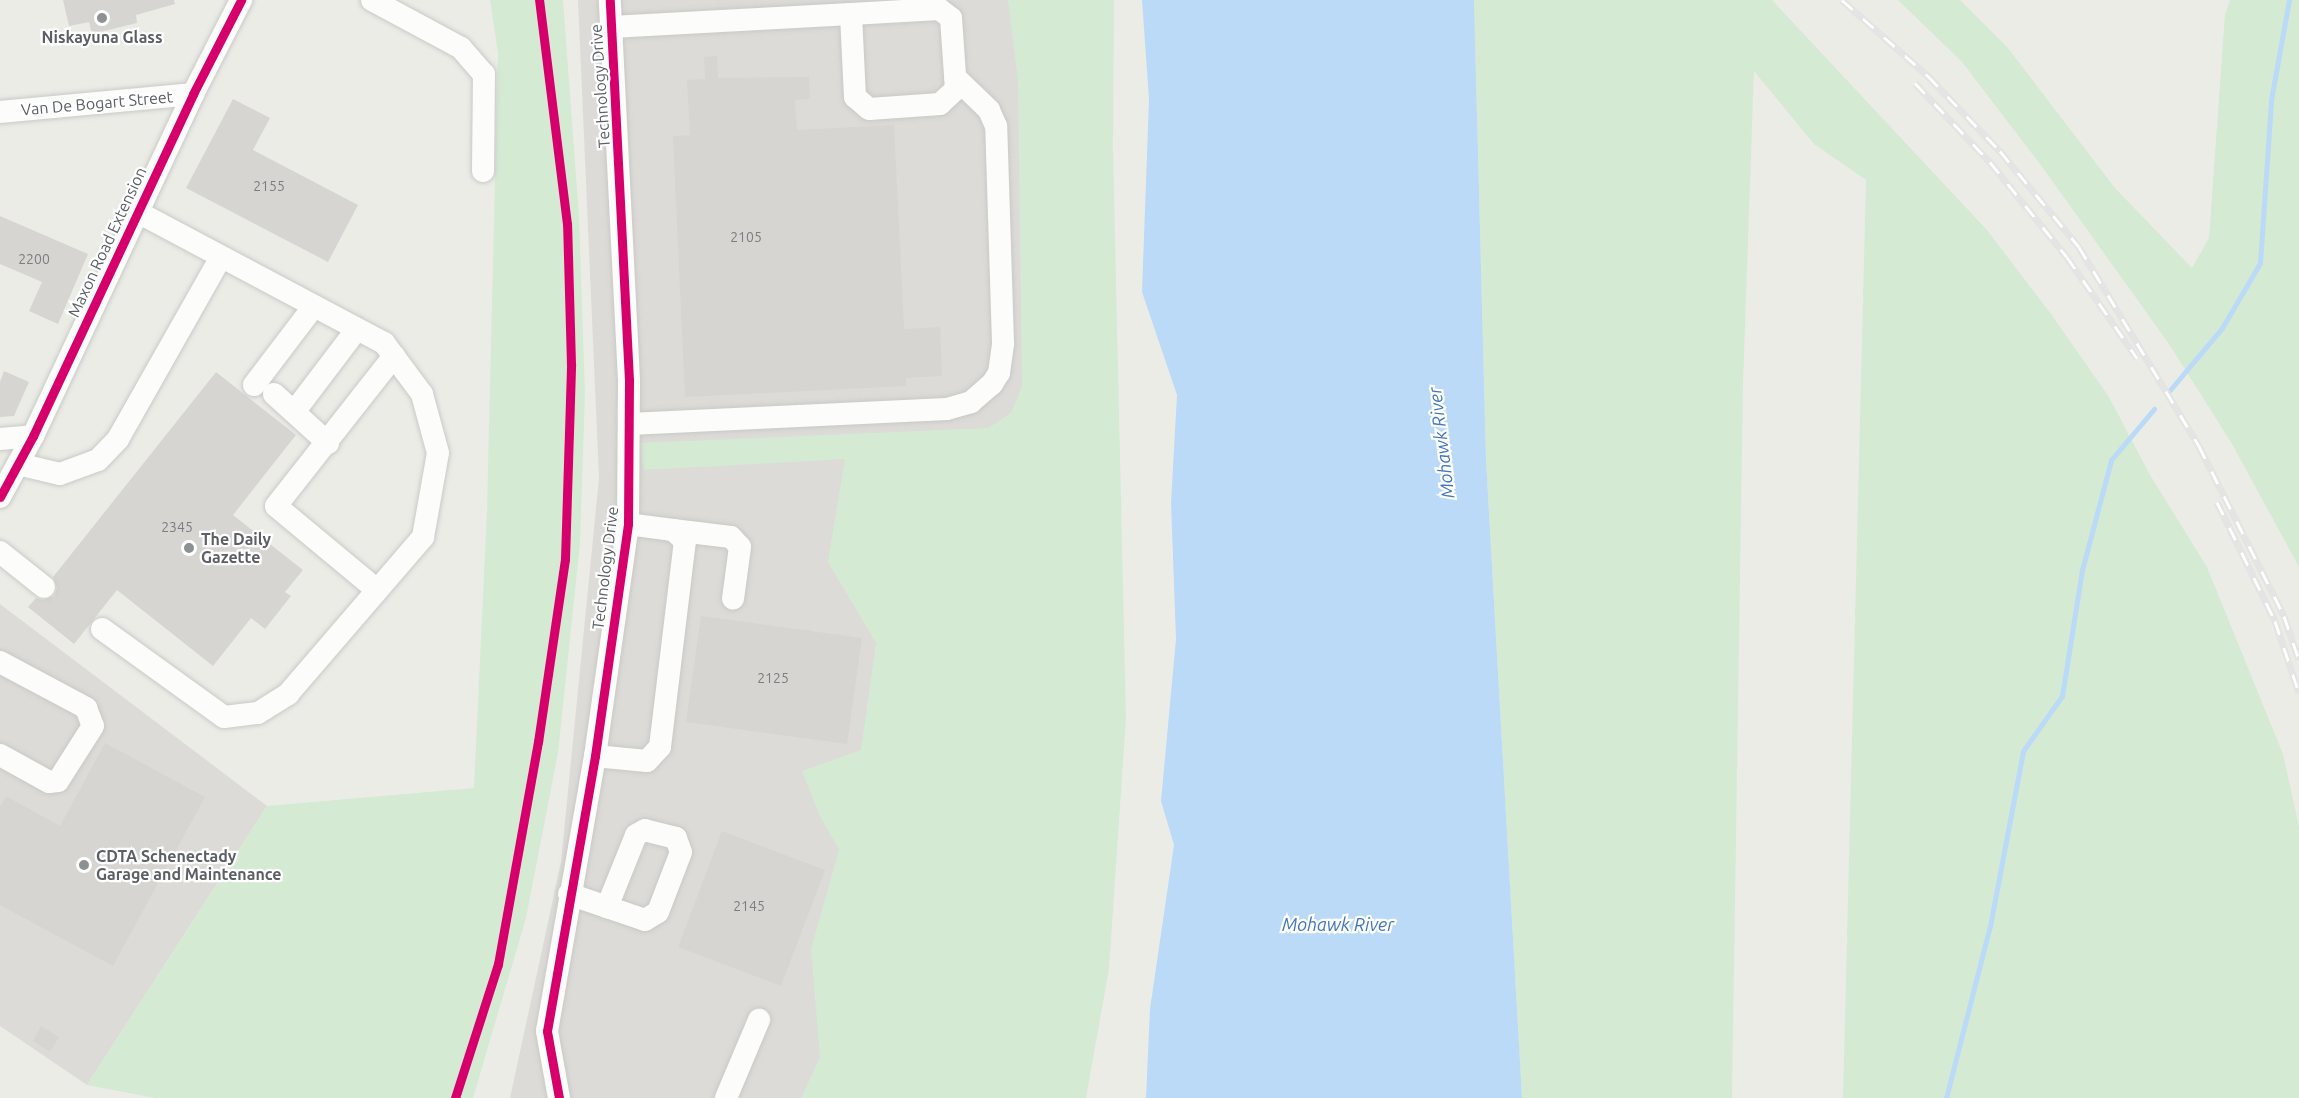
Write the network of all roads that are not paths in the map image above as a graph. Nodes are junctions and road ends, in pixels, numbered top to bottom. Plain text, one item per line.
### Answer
1 (242, 0) edge
2 (372, 0) edge
3 (610, 0) edge
4 (851, 14) junction
5 (611, 27) junction
6 (955, 77) junction
7 (193, 94) junction
8 (0, 112) edge
9 (483, 171) dead end
10 (138, 212) junction
11 (221, 256) junction
12 (314, 306) junction
13 (357, 329) junction
14 (394, 356) junction
15 (294, 412) junction
16 (628, 424) junction
17 (33, 436) junction
18 (0, 439) edge
19 (328, 443) junction
20 (18, 464) junction
21 (0, 497) edge
22 (628, 524) junction
23 (673, 530) junction
24 (0, 552) edge
25 (44, 587) dead end
26 (377, 590) junction
27 (733, 599) dead end
28 (102, 629) dead end
29 (3, 670) edge
30 (0, 755) edge
31 (595, 756) junction
32 (569, 894) junction
33 (607, 907) dead end
34 (759, 1020) dead end
35 (559, 1098) edge
36 (726, 1098) edge

1 - 7 street, Maxon Road Extension
2 - 9 street
3 - 5 street, Technology Drive
4 - 5 street
4 - 6 street
4 - 6 street
5 - 16 street, Technology Drive
6 - 16 street
7 - 8 street, Van De Bogart Street
7 - 10 street, Maxon Road Extension
10 - 11 street
10 - 17 street, Maxon Road Extension
11 - 12 street
11 - 20 street
12 - 13 street
12 - 15 street
13 - 14 street
13 - 15 street
14 - 19 street
14 - 26 street
15 - 19 street
16 - 22 street, Technology Drive
17 - 18 street
17 - 20 street, Maxon Road Extension
19 - 26 street
20 - 21 street, Maxon Road Extension
22 - 23 street
22 - 31 street, Technology Drive
23 - 27 street
23 - 31 street
24 - 25 street
26 - 28 street
29 - 30 street
31 - 32 street, Technology Drive
32 - 33 street
32 - 35 street, Technology Drive
34 - 36 street

